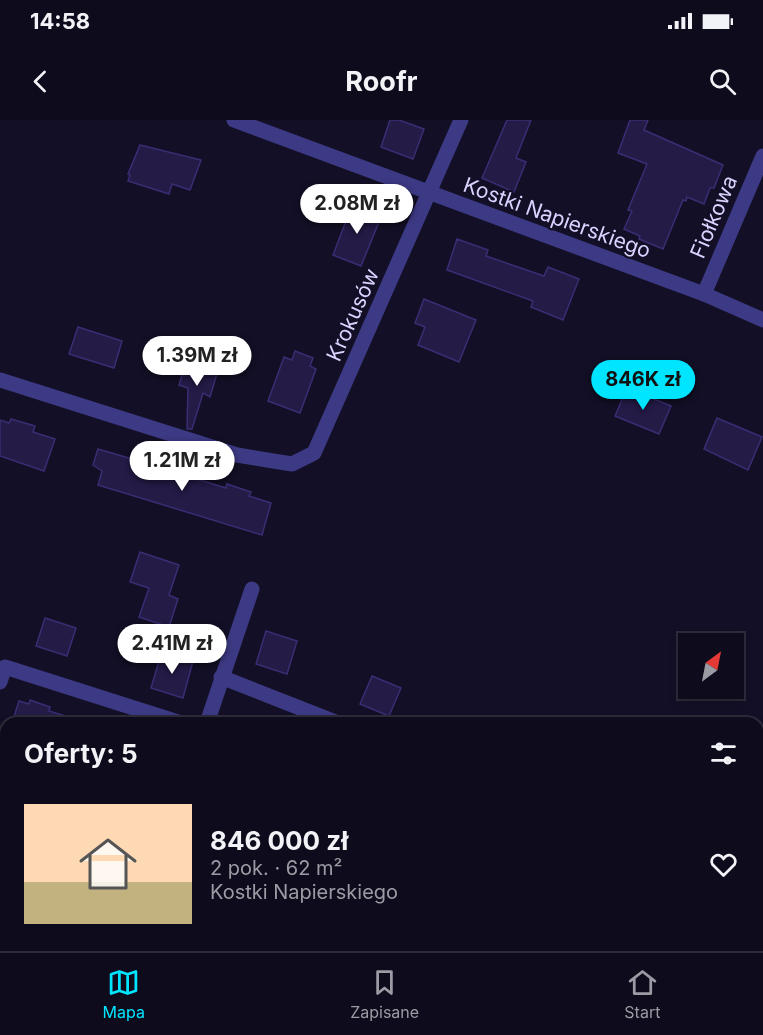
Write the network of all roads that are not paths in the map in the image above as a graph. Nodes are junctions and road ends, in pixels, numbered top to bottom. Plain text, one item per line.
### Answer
1 (234, 120) edge
2 (462, 120) edge
3 (763, 156) edge
4 (431, 195) junction
5 (704, 294) junction
6 (763, 320) edge
7 (0, 380) edge
8 (252, 589) dead end
9 (221, 677) junction
10 (0, 682) edge
11 (162, 717) edge
12 (209, 717) edge
13 (323, 717) edge

1 - 4 street, Kostki Napierskiego
2 - 4 street, Krokusów
3 - 5 street, Fiołkowa
4 - 5 street, Kostki Napierskiego
4 - 7 street, Krokusów
5 - 6 street, Kostki Napierskiego
8 - 9 street
9 - 12 street
9 - 13 street
10 - 11 street

